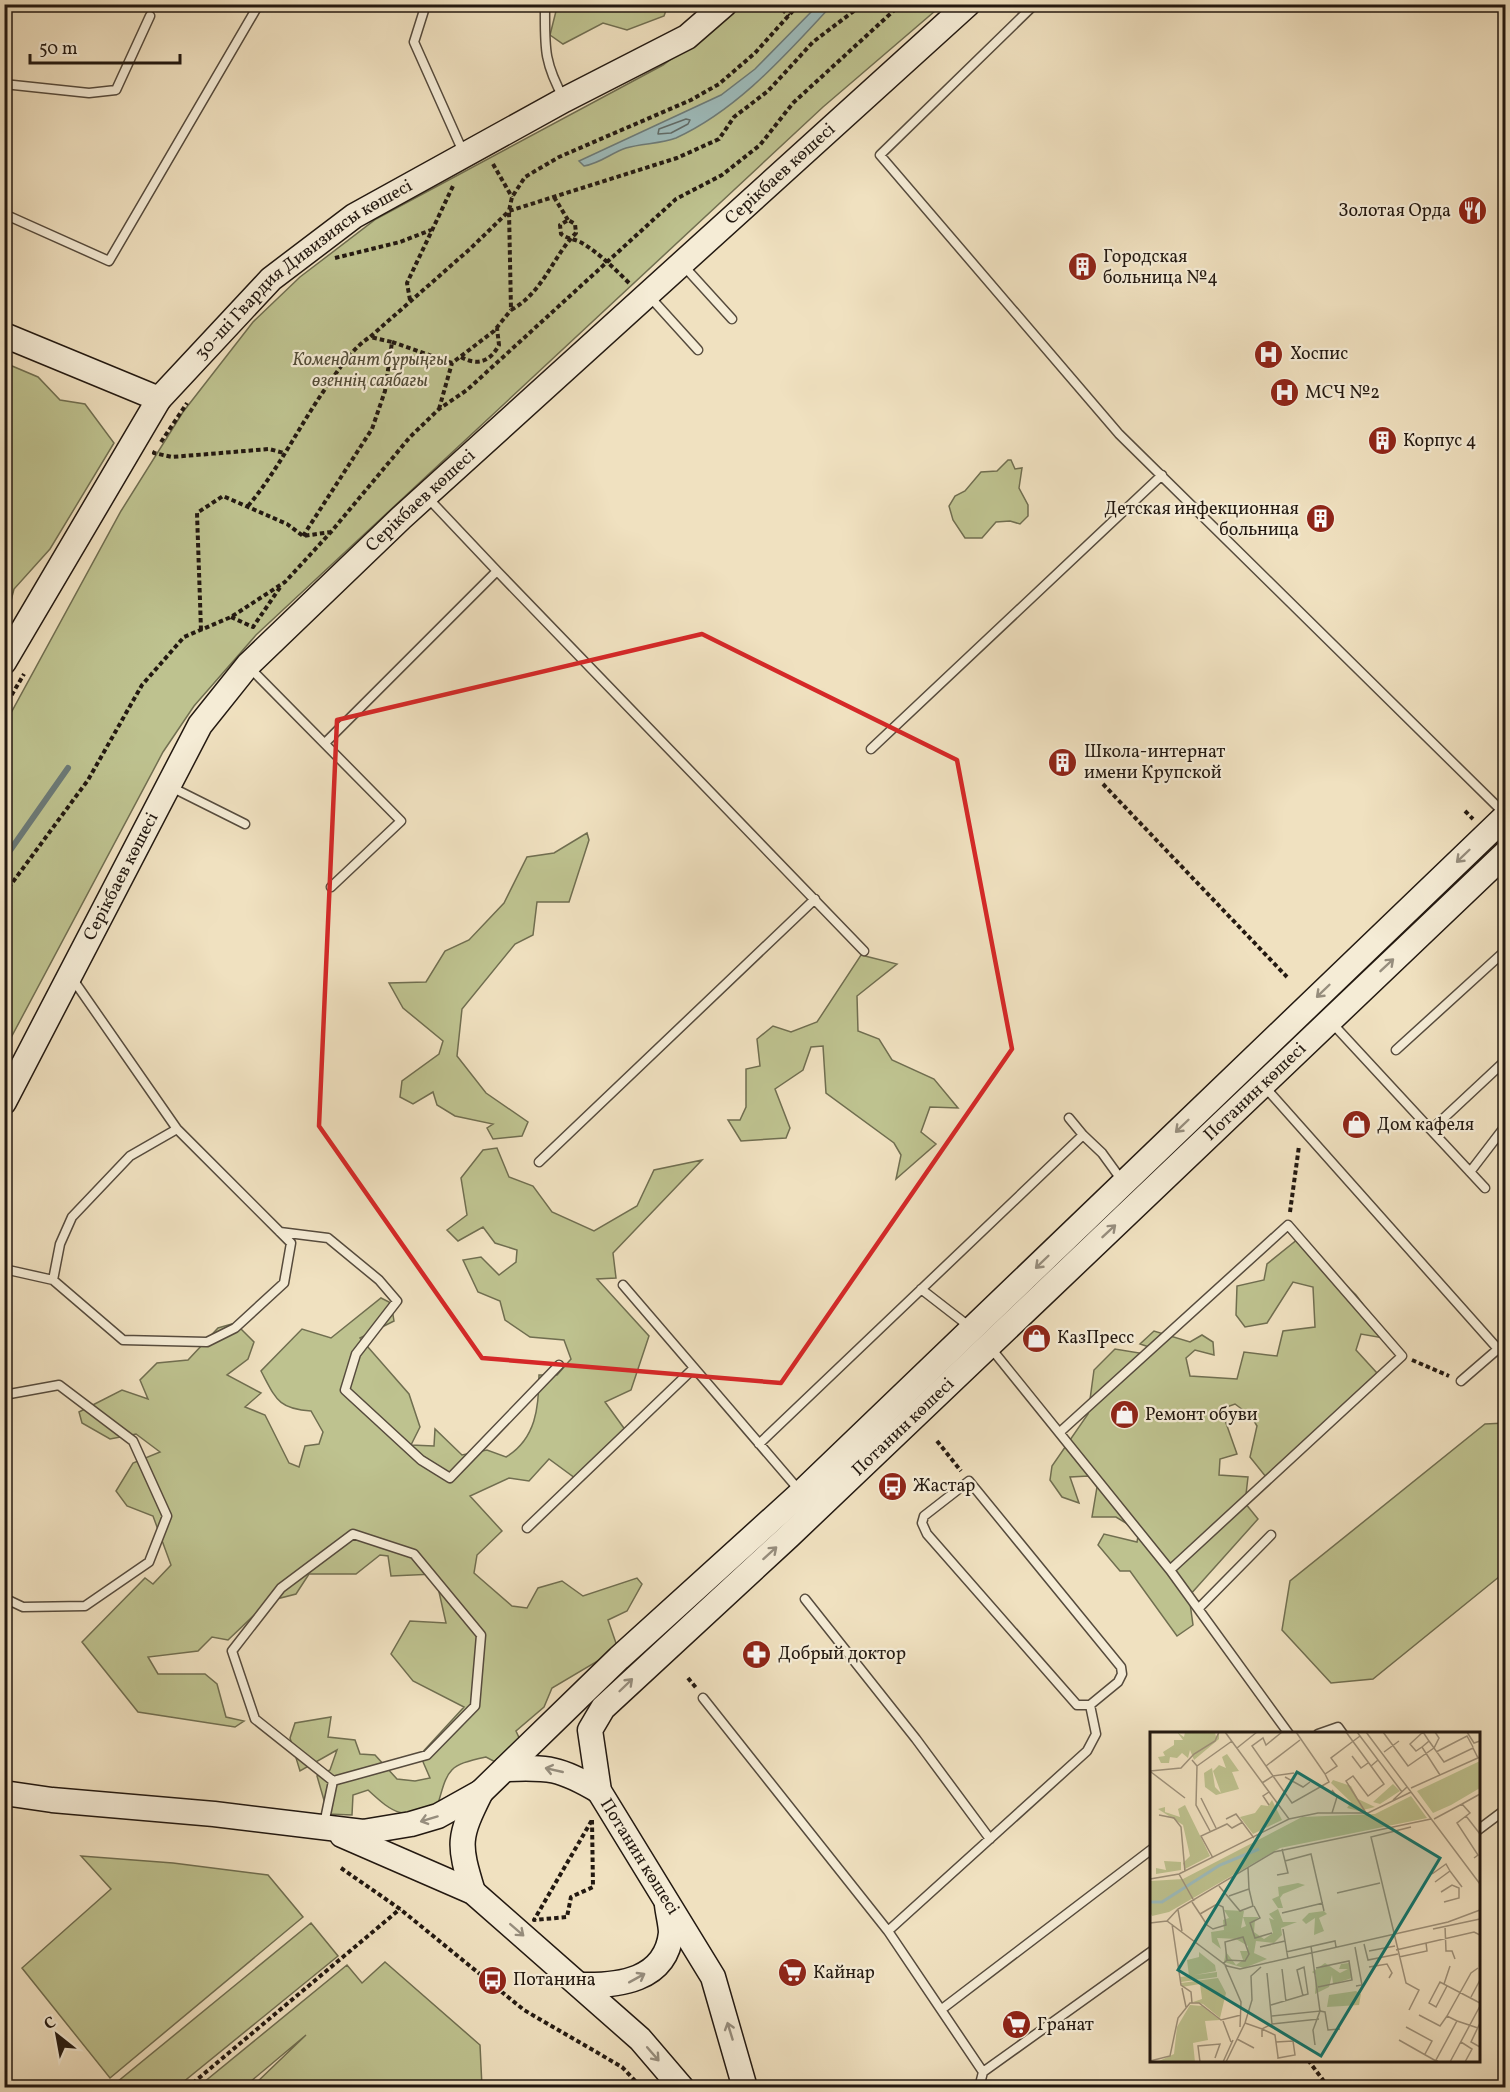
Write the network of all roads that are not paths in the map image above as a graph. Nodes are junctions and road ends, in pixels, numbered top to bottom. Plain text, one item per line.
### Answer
1 (259, 4) edge
2 (426, 4) edge
3 (545, 4) edge
4 (725, 4) edge
5 (968, 4) edge
6 (1035, 4) edge
7 (150, 16) dead end
8 (4, 84) edge
9 (564, 100) junction
10 (476, 154) junction
11 (4, 214) edge
12 (681, 264) junction
13 (648, 294) junction
14 (732, 319) dead end
15 (4, 335) edge
16 (698, 350) dead end
17 (159, 399) junction
18 (1162, 475) junction
19 (426, 496) junction
20 (497, 571) junction
21 (4, 662) edge
22 (248, 665) junction
23 (326, 742) junction
24 (871, 749) dead end
25 (168, 786) junction
26 (1506, 815) edge
27 (245, 824) dead end
28 (1506, 854) edge
29 (331, 887) dead end
30 (815, 899) junction
31 (1506, 950) edge
32 (864, 951) dead end
33 (70, 975) junction
34 (1329, 1020) junction
35 (1396, 1050) dead end
36 (1506, 1060) edge
37 (1263, 1086) junction
38 (4, 1102) edge
39 (1069, 1118) dead end
40 (1506, 1125) edge
41 (177, 1129) junction
42 (1431, 1130) junction
43 (1083, 1135) junction
44 (539, 1162) dead end
45 (1470, 1172) junction
46 (1124, 1183) junction
47 (1485, 1188) dead end
48 (280, 1232) junction
49 (4, 1269) edge
50 (53, 1280) junction
51 (623, 1285) dead end
52 (921, 1289) junction
53 (980, 1337) junction
54 (559, 1365) dead end
55 (694, 1368) junction
56 (1461, 1382) road end
57 (4, 1395) edge
58 (1060, 1432) junction
59 (759, 1444) junction
60 (801, 1493) junction
61 (527, 1528) dead end
62 (1271, 1535) dead end
63 (1170, 1570) junction
64 (4, 1598) edge
65 (805, 1599) dead end
66 (1199, 1608) junction
67 (703, 1698) dead end
68 (1090, 1705) junction
69 (1288, 1732) edge
70 (1324, 1732) edge
71 (1342, 1732) edge
72 (505, 1769) junction
73 (333, 1781) junction
74 (598, 1791) junction
75 (481, 1792) junction
76 (4, 1793) edge
77 (1506, 1809) edge
78 (324, 1828) junction
79 (1480, 1829) edge
80 (990, 1839) junction
81 (1150, 1851) edge
82 (473, 1892) junction
83 (667, 1900) junction
84 (888, 1931) junction
85 (1150, 1952) edge
86 (580, 1985) junction
87 (942, 2009) junction
88 (983, 2072) junction
89 (682, 2088) edge
90 (745, 2088) edge
91 (979, 2088) edge

1 - 11 lane
2 - 10 lane
3 - 9 lane
4 - 9 main road, 30-ші Гвардия Дивизиясы көшесі
5 - 12 main road, Серікбаев көшесі
6 - 18 lane
7 - 8 lane
9 - 10 main road, 30-ші Гвардия Дивизиясы көшесі
10 - 17 main road, 30-ші Гвардия Дивизиясы көшесі
12 - 13 main road, Серікбаев көшесі
12 - 14 lane
13 - 16 lane
13 - 19 main road, Серікбаев көшесі
15 - 17 main road
17 - 21 main road, 30-ші Гвардия Дивизиясы көшесі
18 - 24 lane
18 - 26 lane
19 - 20 lane
19 - 22 main road, Серікбаев көшесі
20 - 23 lane
20 - 30 lane
22 - 23 lane
22 - 25 main road, Серікбаев көшесі
23 - 29 lane
25 - 27 lane
25 - 33 main road, Серікбаев көшесі
26 -> 46 main road, Потанин көшесі
34 -> 28 main road, Потанин көшесі
30 - 32 lane
30 - 44 lane
31 - 35 lane
33 - 38 main road, Серікбаев көшесі
33 - 41 lane
34 - 37 main road, Потанин көшесі
34 - 42 lane
36 - 42 lane
53 -> 37 main road, Потанин көшесі
37 - 56 lane
39 - 43 lane
40 - 45 lane
41 - 48 lane
41 - 50 lane
42 - 45 lane
43 - 46 lane
43 - 52 lane
45 - 47 lane
46 -> 53 main road, Потанин көшесі
48 - 50 lane
48 - 54 lane
49 - 50 lane
51 - 55 lane
52 - 53 lane
52 - 59 lane
53 - 58 lane
53 - 60 main road, Потанин көшесі
74 -> 53 main road, Потанин көшесі
55 - 59 lane
55 - 61 lane
57 - 64 lane
58 - 63 lane
58 - 63 lane
59 - 60 lane
60 - 72 main road, Потанин көшесі
62 - 66 lane
63 - 66 lane
65 - 80 lane
66 - 69 lane
67 - 84 lane
68 - 68 lane
68 - 80 lane
70 - 71 lane
74 -> 72 main road
72 - 75 main road, Потанин көшесі
73 - 73 lane
73 - 78 lane
74 - 83 main road, Потанин көшесі
75 -> 78 main road
75 - 82 main road
76 - 78 main road
77 - 79 lane
78 - 82 main road
80 - 84 lane
81 - 87 lane
82 -> 86 main road
86 -> 83 main road
90 -> 83 main road, Потанин көшесі
84 - 87 lane
85 - 88 lane
86 -> 89 main road
87 - 88 lane
88 - 91 lane

